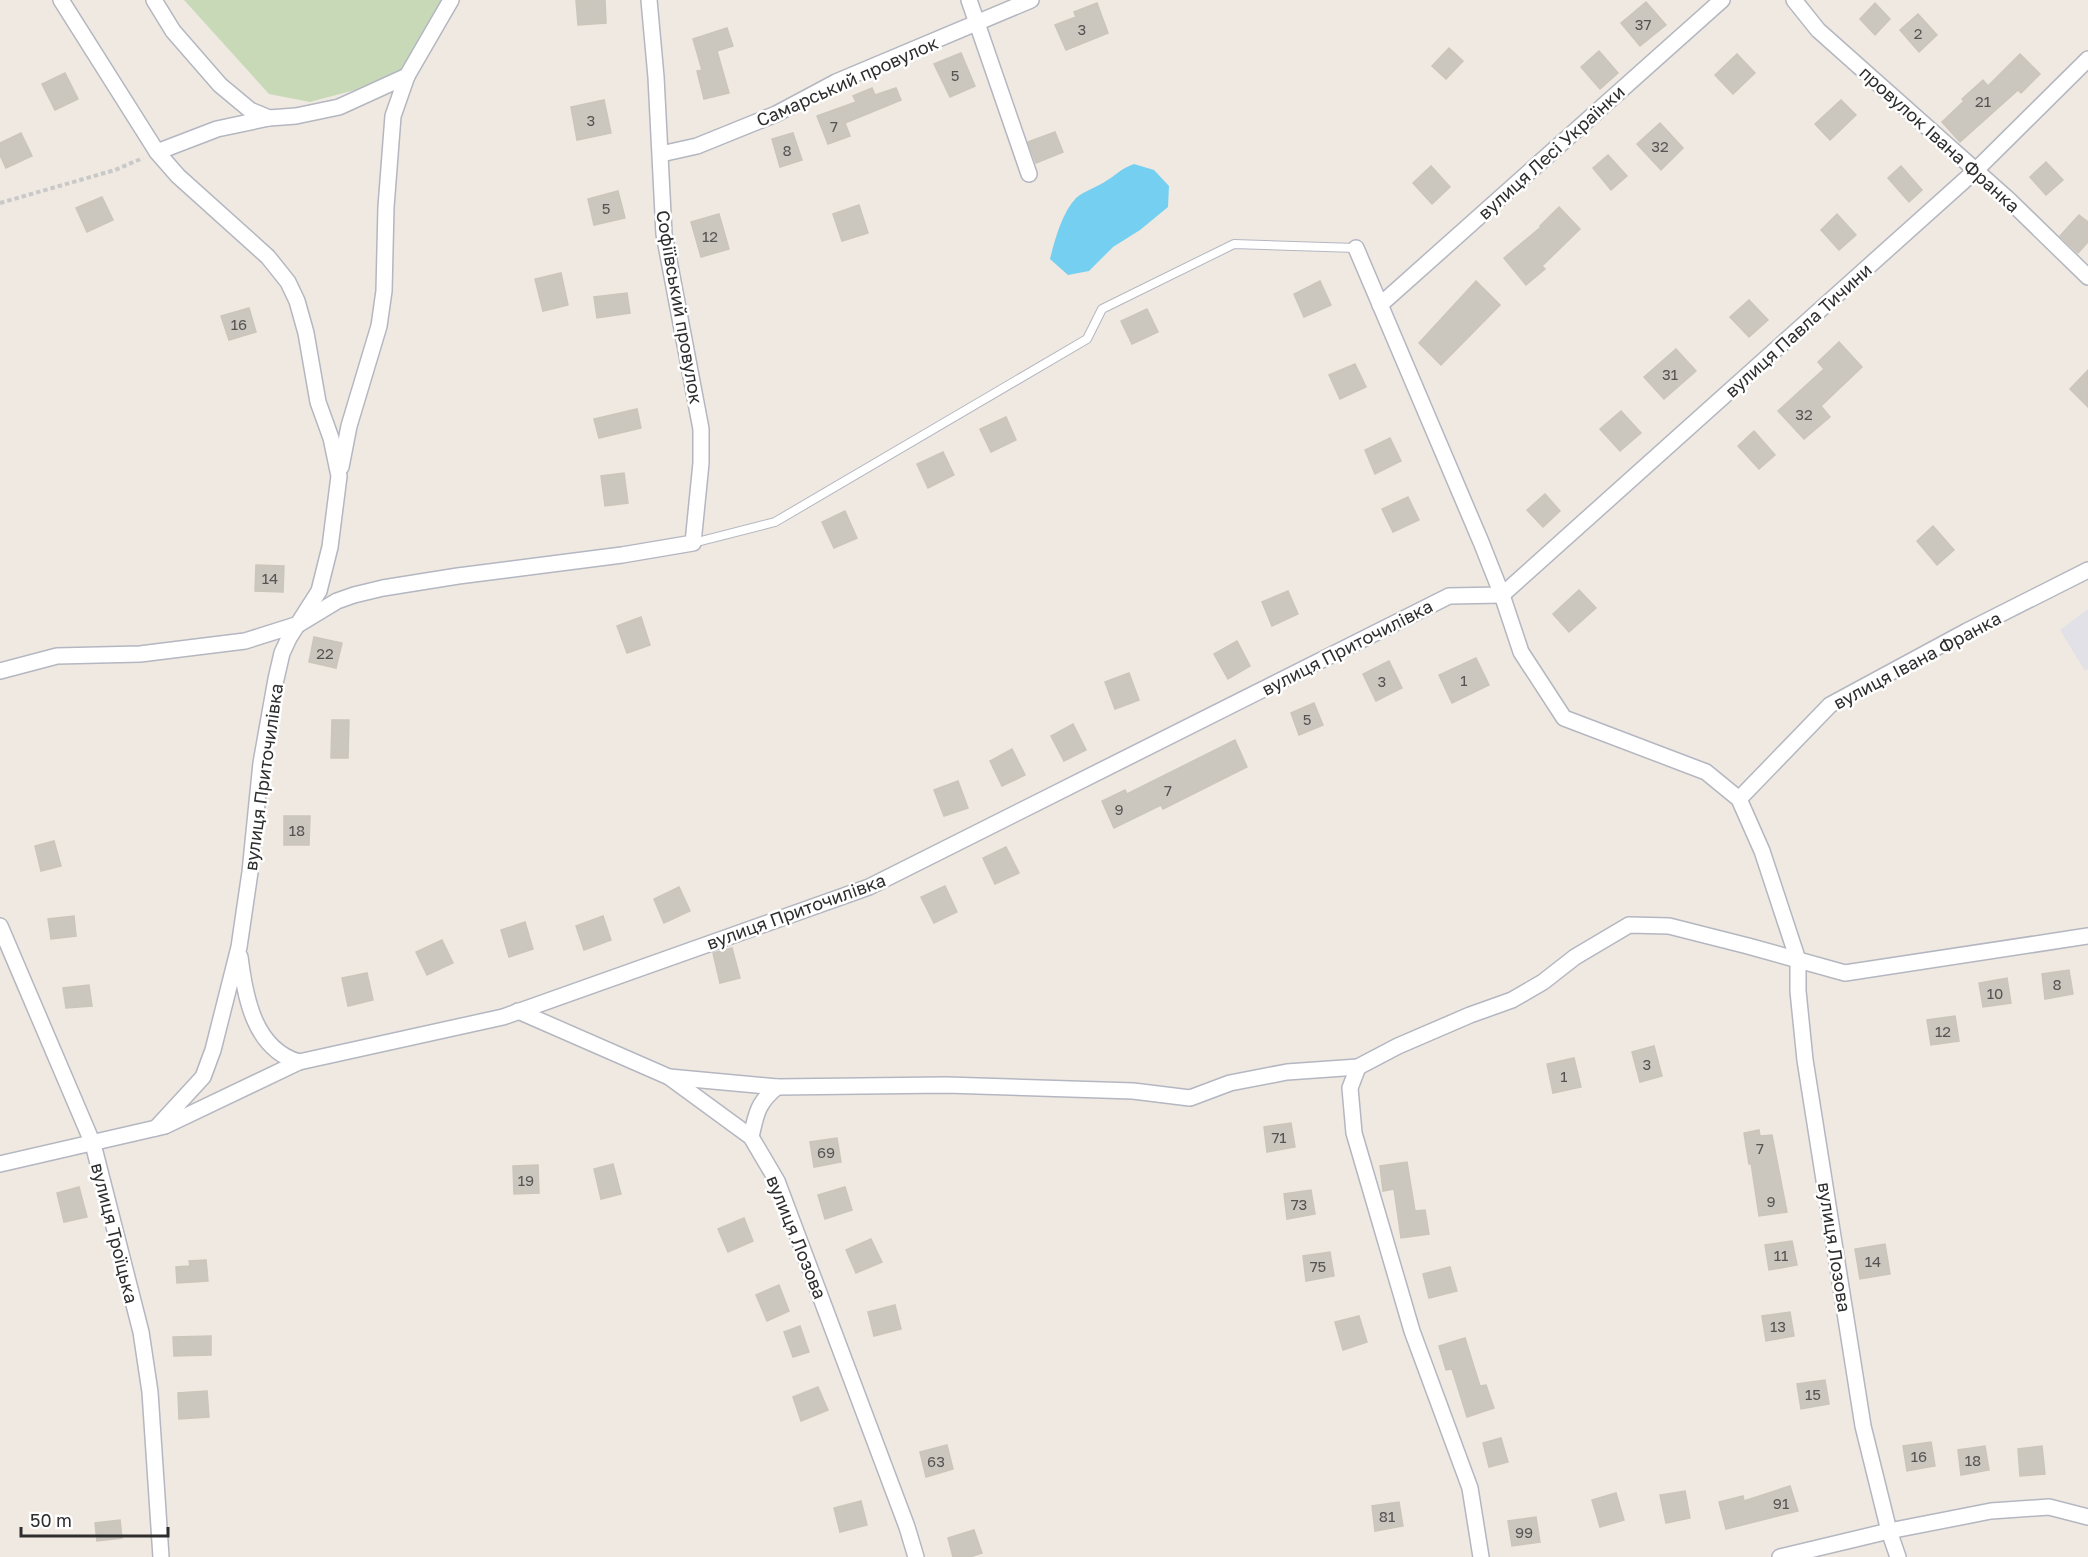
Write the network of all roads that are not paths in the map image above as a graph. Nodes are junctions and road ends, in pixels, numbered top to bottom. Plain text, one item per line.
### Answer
1 (61, 0) edge
2 (154, 0) edge
3 (451, 0) edge
4 (649, 0) edge
5 (969, 0) edge
6 (1031, 0) edge
7 (1722, 0) edge
8 (1794, 0) edge
9 (977, 23) junction
10 (2088, 59) edge
11 (407, 76) junction
12 (269, 118) junction
13 (157, 152) junction
14 (661, 154) junction
15 (1976, 170) junction
16 (1029, 174) dead end
17 (1356, 248) joint
18 (2088, 277) edge
19 (1380, 305) junction
20 (339, 476) junction
21 (693, 543) junction
22 (2088, 570) edge
23 (1502, 595) junction
24 (299, 624) junction
25 (0, 670) edge
26 (1738, 799) junction
27 (0, 926) edge
28 (2088, 936) edge
29 (239, 947) junction
30 (1798, 960) junction
31 (518, 1011) junction
32 (299, 1062) junction
33 (1358, 1067) junction
34 (669, 1077) junction
35 (777, 1088) junction
36 (155, 1129) junction
37 (751, 1137) junction
38 (93, 1144) junction
39 (0, 1164) edge
40 (2088, 1517) edge
41 (1889, 1532) junction
42 (160, 1557) edge
43 (916, 1557) edge
44 (1481, 1557) edge
45 (1780, 1557) edge
46 (1898, 1557) edge

1 - 13 street, вулиця Приточилівка
2 - 12 street
3 - 11 street
4 - 14 street, Софіївський провулок
5 - 9 street
6 - 9 street, Самарський провулок
7 - 19 street, вулиця Лесі Українки
8 - 15 street, провулок Івана Франка
9 - 14 street, Самарський провулок
9 - 16 street
10 - 15 street, вулиця Павла Тичини
11 - 12 street
11 - 20 street
12 - 13 street
13 - 20 street, вулиця Приточилівка
14 - 21 street, Софіївський провулок
15 - 18 street, провулок Івана Франка
15 - 23 street, вулиця Павла Тичини
17 - 19 street
17 - 21 lane
19 - 23 street
20 - 24 street, вулиця Приточилівка
21 - 24 street
22 - 26 street, вулиця Івана Франка
23 - 26 street
23 - 31 street, вулиця Приточилівка
24 - 25 street
24 - 29 street, вулиця Приточилівка
26 - 30 street, вулиця Лозова
27 - 38 street, вулиця Троїцька
28 - 30 street
29 - 32 street
29 - 36 street, вулиця Приточилівка
30 - 33 street
30 - 41 street, вулиця Лозова
31 - 32 street, вулиця Приточилівка
31 - 34 street, вулиця Лозова
32 - 36 street, вулиця Приточилівка
33 - 35 street
33 - 44 street
34 - 35 street
34 - 37 street, вулиця Лозова
35 - 37 street
36 - 38 street, вулиця Приточилівка
37 - 43 street, вулиця Лозова
38 - 39 street, вулиця Приточилівка
38 - 42 street, вулиця Троїцька
40 - 41 street
41 - 45 street
41 - 46 street, вулиця Лозова

